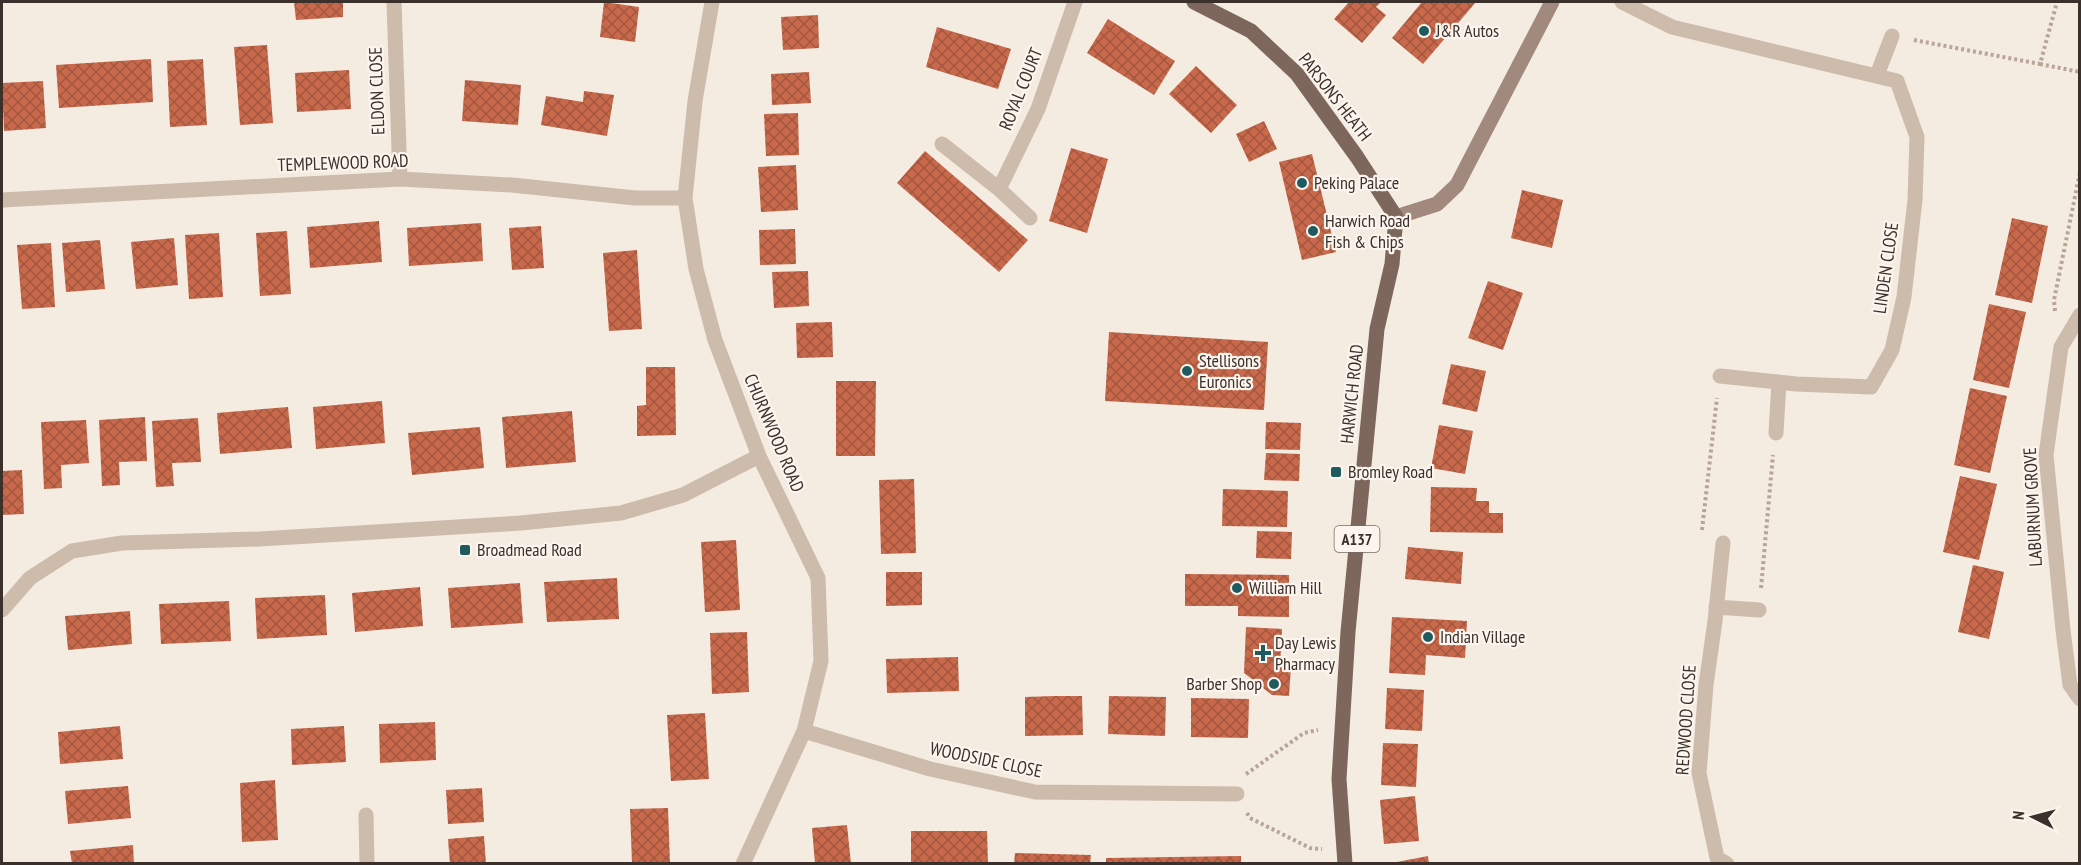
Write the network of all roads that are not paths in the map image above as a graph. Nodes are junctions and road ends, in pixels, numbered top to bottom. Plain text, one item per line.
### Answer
1 (394, 2) edge
2 (711, 2) edge
3 (1075, 2) edge
4 (1194, 2) edge
5 (1552, 2) edge
6 (1622, 2) edge
7 (1892, 36) road end
8 (1877, 75) junction
9 (942, 144) dead end
10 (400, 179) junction
11 (999, 189) junction
12 (685, 198) junction
13 (2, 200) edge
14 (1396, 217) junction
15 (1030, 218) dead end
16 (2079, 315) edge
17 (1720, 376) road end
18 (1779, 382) junction
19 (1776, 433) road end
20 (759, 456) junction
21 (1723, 543) road end
22 (1716, 607) junction
23 (2, 610) edge
24 (1759, 610) road end
25 (2079, 699) edge
26 (804, 731) junction
27 (1237, 794) road end
28 (366, 815) dead end
29 (1344, 857) edge
30 (1718, 862) edge
31 (367, 864) edge
32 (743, 864) edge

1 - 10 street, ELDON CLOSE
2 - 12 street, CHURNWOOD ROAD
3 - 11 street, ROYAL COURT
4 - 14 main road, PARSONS HEATH
5 - 14 street
6 - 8 street, LINDEN CLOSE
7 - 8 street
8 - 18 street, LINDEN CLOSE
9 - 11 street
10 - 12 street, TEMPLEWOOD ROAD
10 - 13 street, TEMPLEWOOD ROAD
11 - 15 street
12 - 20 street, CHURNWOOD ROAD
14 - 29 main road, HARWICH ROAD / A137
16 - 25 street, LABURNUM GROVE
17 - 18 street, LINDEN CLOSE
18 - 19 street
20 - 23 street
20 - 26 street, CHURNWOOD ROAD
21 - 22 street, REDWOOD CLOSE
22 - 24 street
22 - 30 street, REDWOOD CLOSE
26 - 27 street, WOODSIDE CLOSE
26 - 32 street, CHURNWOOD ROAD
28 - 31 street

